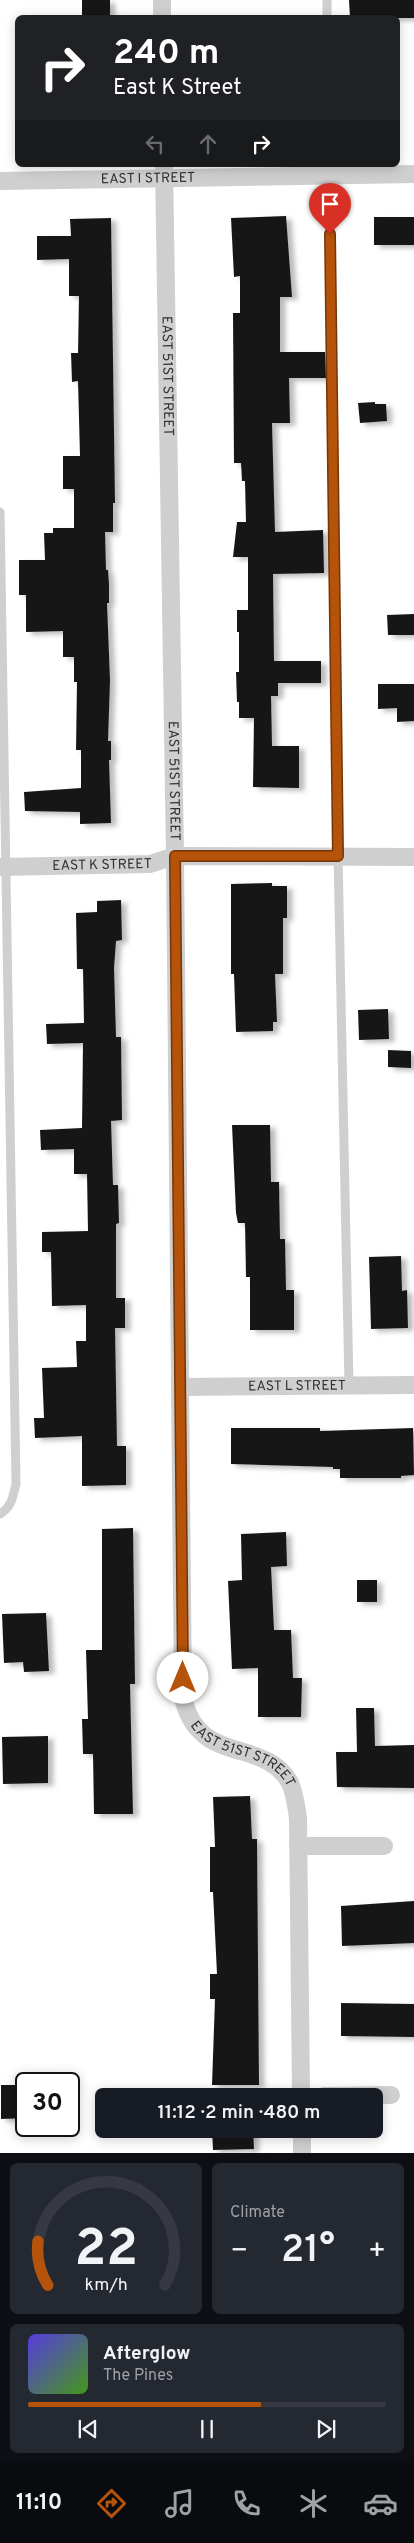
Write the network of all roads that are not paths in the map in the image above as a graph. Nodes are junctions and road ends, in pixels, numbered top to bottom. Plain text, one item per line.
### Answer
1 (162, 0) edge
2 (327, 0) edge
3 (162, 15) edge
4 (327, 15) edge
5 (329, 170) edge
6 (164, 172) edge
7 (414, 174) edge
8 (0, 181) edge
9 (0, 512) edge
10 (175, 856) junction
11 (338, 856) junction
12 (414, 857) edge
13 (3, 867) edge
14 (349, 1385) junction
15 (414, 1385) edge
16 (181, 1387) junction
17 (0, 1514) edge
18 (298, 1846) junction
19 (384, 1846) dead end
20 (301, 2088) edge
21 (383, 2095) edge
22 (390, 2095) dead end
23 (302, 2138) edge
24 (302, 2153) edge

1 - 3 street
2 - 4 lane
5 - 6 street, EAST I STREET
5 - 7 street, EAST I STREET
5 - 11 lane
6 - 8 street, EAST I STREET
6 - 10 street, EAST 51ST STREET
9 - 13 lane
10 - 11 street, EAST K STREET
10 - 13 street, EAST K STREET
10 - 16 street, EAST 51ST STREET
11 - 12 street, EAST K STREET
11 - 14 lane
13 - 17 lane
14 - 15 street, EAST L STREET
14 - 16 street, EAST L STREET
16 - 18 street, EAST 51ST STREET
18 - 19 street
18 - 20 street, EAST 51ST STREET
21 - 22 street
23 - 24 street

